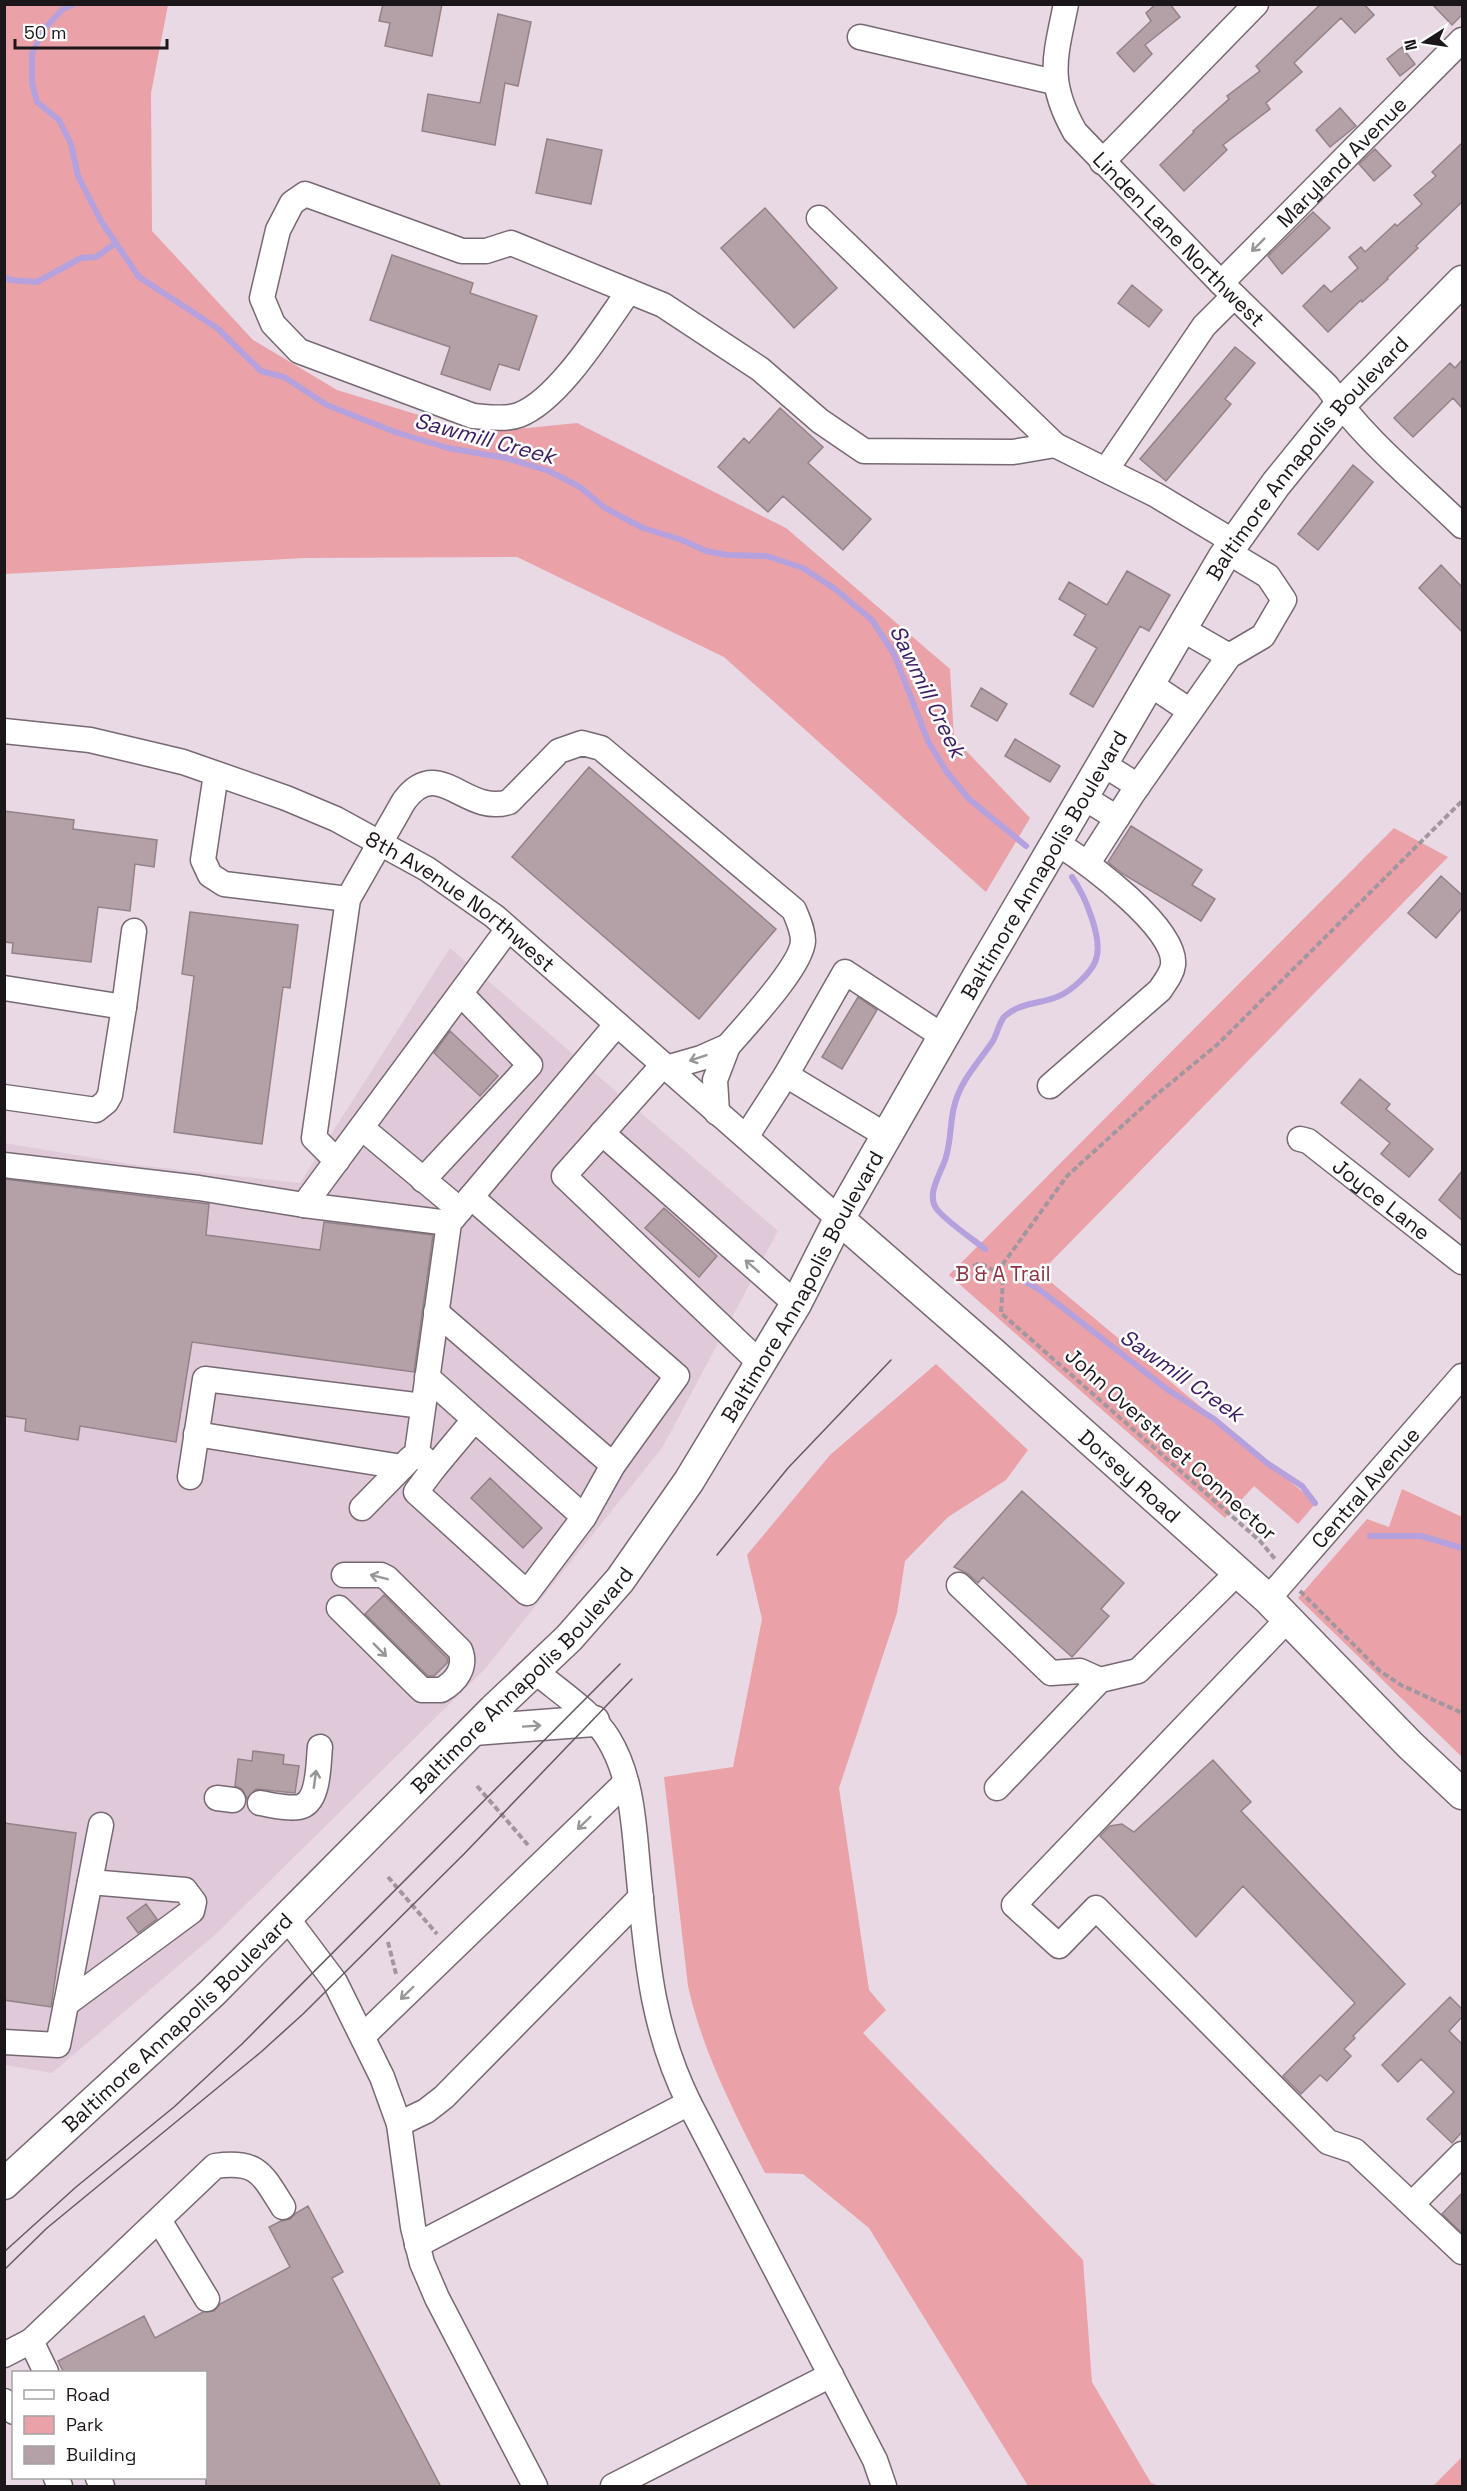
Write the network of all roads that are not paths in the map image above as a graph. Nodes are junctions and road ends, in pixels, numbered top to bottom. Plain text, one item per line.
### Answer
1 (1066, 4) edge
2 (1256, 4) edge
3 (860, 37) dead end
4 (1462, 40) edge
5 (1054, 81) junction
6 (1102, 162) junction
7 (819, 218) dead end
8 (1462, 282) edge
9 (1227, 289) junction
10 (629, 291) junction
11 (1340, 405) junction
12 (1055, 445) junction
13 (1106, 470) junction
14 (1462, 526) edge
15 (1231, 547) junction
16 (1182, 629) junction
17 (1229, 656) junction
18 (1150, 684) junction
19 (1190, 711) junction
20 (4, 731) edge
21 (1103, 764) junction
22 (216, 774) junction
23 (1138, 786) junction
24 (1083, 797) junction
25 (1117, 818) junction
26 (381, 843) junction
27 (1057, 843) junction
28 (1088, 862) junction
29 (348, 899) junction
30 (508, 929) junction
31 (135, 931) dead end
32 (4, 988) edge
33 (461, 994) junction
34 (124, 1007) junction
35 (617, 1024) junction
36 (944, 1036) junction
37 (728, 1046) junction
38 (665, 1066) junction
39 (786, 1075) junction
40 (1050, 1086) dead end
41 (4, 1097) edge
42 (717, 1113) junction
43 (362, 1128) junction
44 (602, 1133) junction
45 (888, 1136) junction
46 (746, 1137) junction
47 (1300, 1139) dead end
48 (337, 1161) junction
49 (4, 1164) edge
50 (423, 1180) junction
51 (304, 1205) junction
52 (460, 1210) junction
53 (839, 1220) junction
54 (1462, 1262) edge
55 (796, 1304) junction
56 (436, 1312) junction
57 (760, 1363) junction
58 (1462, 1376) edge
59 (427, 1377) junction
60 (423, 1406) junction
61 (474, 1420) junction
62 (196, 1434) junction
63 (409, 1459) junction
64 (613, 1465) junction
65 (434, 1468) junction
66 (190, 1477) dead end
67 (362, 1508) dead end
68 (584, 1517) junction
69 (1238, 1572) junction
70 (344, 1575) dead end
71 (959, 1585) dead end
72 (339, 1608) dead end
73 (1278, 1609) junction
74 (535, 1671) junction
75 (1100, 1680) junction
76 (594, 1721) junction
77 (474, 1730) junction
78 (1410, 1745) junction
79 (320, 1747) dead end
80 (626, 1782) junction
81 (997, 1788) dead end
82 (1462, 1794) edge
83 (260, 1803) dead end
84 (1462, 1816) edge
85 (101, 1825) dead end
86 (90, 1882) junction
87 (640, 1898) junction
88 (287, 1918) junction
89 (66, 2004) junction
90 (363, 2036) junction
91 (4, 2042) edge
92 (689, 2103) junction
93 (399, 2124) junction
94 (1462, 2154) edge
95 (4, 2184) edge
96 (1412, 2204) junction
97 (283, 2207) dead end
98 (159, 2220) junction
99 (417, 2245) junction
100 (1462, 2252) edge
101 (207, 2299) dead end
102 (31, 2341) junction
103 (4, 2355) edge
104 (45, 2371) edge
105 (831, 2375) junction
106 (535, 2487) edge
107 (613, 2487) edge
108 (884, 2487) edge

1 - 5 street
2 - 6 street
3 - 5 street
4 -> 9 street, Maryland Avenue
5 - 6 street, Linden Lane Northwest
6 - 9 street, Linden Lane Northwest
7 - 12 street
8 - 11 main road, Baltimore Annapolis Boulevard
9 - 11 street, Linden Lane Northwest
9 - 13 street, Maryland Avenue
10 - 10 street
10 - 12 street
11 - 14 street, Linden Lane Northwest
11 - 15 main road, Baltimore Annapolis Boulevard
12 - 13 street
13 - 15 street
15 - 16 main road, Baltimore Annapolis Boulevard
15 - 17 street
16 - 17 street
16 - 18 main road, Baltimore Annapolis Boulevard
17 - 19 street
18 - 19 street
18 - 21 main road, Baltimore Annapolis Boulevard
19 - 23 street
20 - 22 street, 8th Avenue Northwest
21 - 23 street
21 - 24 main road, Baltimore Annapolis Boulevard
22 - 26 street, 8th Avenue Northwest
22 - 29 street
23 - 25 street
24 - 25 street
24 - 27 main road, Baltimore Annapolis Boulevard
25 - 28 street
26 - 29 street
26 - 30 street, 8th Avenue Northwest
26 - 37 street
27 - 28 street
27 - 36 main road, Baltimore Annapolis Boulevard
28 - 40 street
29 - 48 street
30 - 33 street
30 - 35 street, 8th Avenue Northwest
31 - 34 street
32 - 34 street
33 - 43 street
33 - 50 street
34 - 41 street
35 - 38 street, 8th Avenue Northwest
35 - 52 street
36 - 39 street
36 - 45 main road, Baltimore Annapolis Boulevard
37 -> 38 street
37 - 42 street
38 - 42 street, 8th Avenue Northwest
38 - 44 street
39 - 45 street
39 - 46 street
42 - 46 street, 8th Avenue Northwest
43 - 48 street
43 - 50 street
55 -> 44 street
44 - 57 street
45 - 53 main road, Baltimore Annapolis Boulevard
46 - 53 street, 8th Avenue Northwest
47 - 54 street, Joyce Lane
48 - 51 street
49 - 51 street
50 - 52 street
51 - 52 street
52 - 56 street
52 - 64 street
53 - 55 main road, Baltimore Annapolis Boulevard
53 - 69 main road, Dorsey Road
55 - 57 main road, Baltimore Annapolis Boulevard
56 - 59 street
56 - 64 street
57 - 74 main road, Baltimore Annapolis Boulevard
58 - 73 street, Central Avenue
59 - 60 street
59 - 61 street
60 - 62 street
60 - 63 street
61 - 65 street
61 - 68 street
62 - 63 street
62 - 66 street
63 - 65 street
63 - 67 street
64 - 68 street
65 - 68 street
69 - 73 main road, Dorsey Road
69 - 75 street
72 -> 70 street
71 - 75 street
73 - 78 main road, Dorsey Road
73 - 96 street, Central Avenue
74 - 76 street
74 - 77 main road, Baltimore Annapolis Boulevard
75 - 81 street
77 -> 76 main road
76 - 80 street
77 - 88 main road, Baltimore Annapolis Boulevard
78 - 82 main road, Dorsey Road
78 - 84 main road, Dorsey Road
83 -> 79 street
80 - 87 street
80 -> 90 street
85 - 86 street
86 - 89 street
86 - 89 street
87 - 92 street
87 - 93 street
88 - 90 street
88 - 95 main road, Baltimore Annapolis Boulevard
89 - 91 street
90 - 93 street
92 - 99 street
92 - 105 street
93 - 99 street
94 - 96 street
96 - 100 street
97 - 98 street
98 - 101 street
98 - 102 street
99 - 106 street
102 - 103 street
102 - 104 street
105 - 107 street
105 - 108 street

